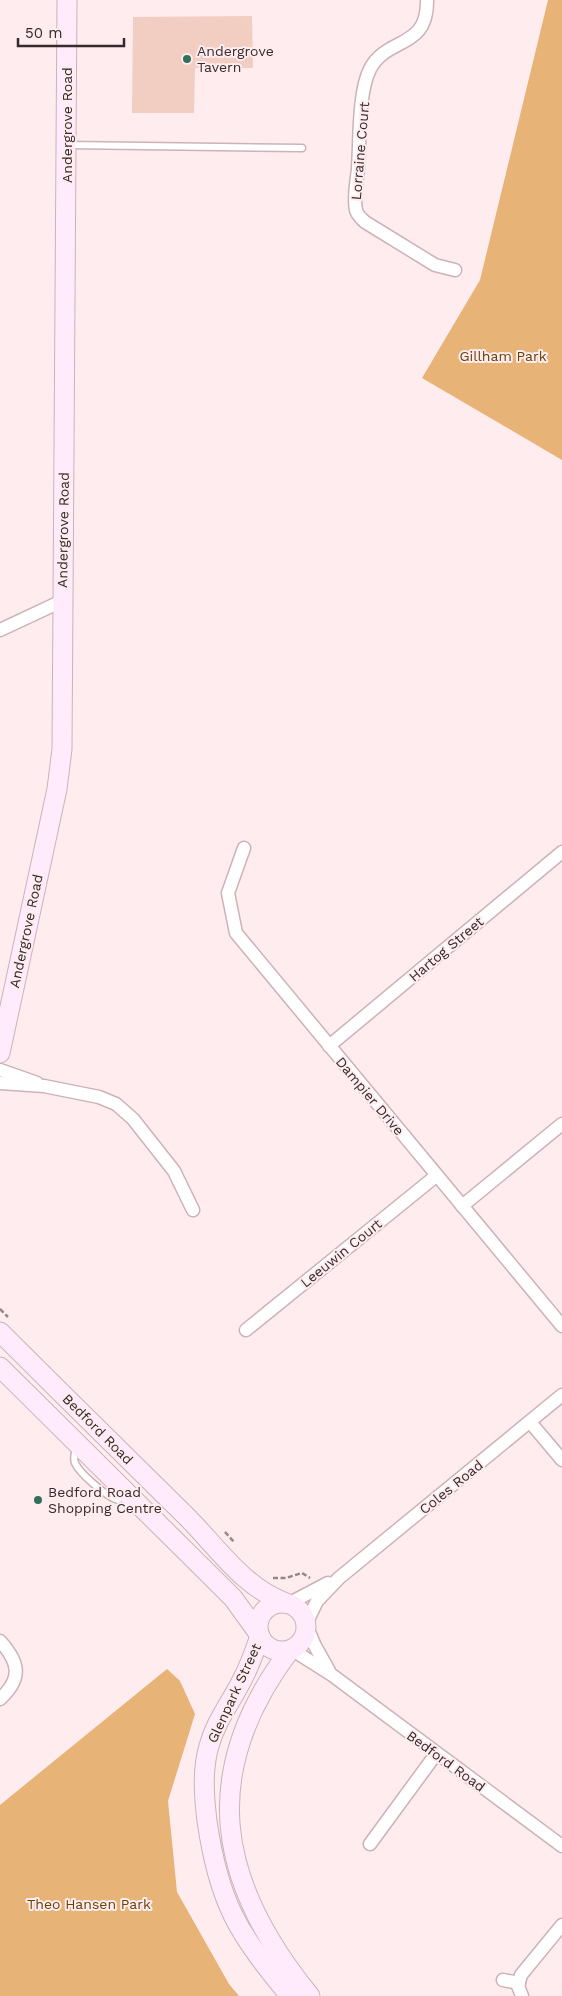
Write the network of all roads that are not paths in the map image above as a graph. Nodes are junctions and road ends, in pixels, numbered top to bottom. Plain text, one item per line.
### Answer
1 (67, 0) edge
2 (428, 0) edge
3 (67, 145) junction
4 (302, 148) dead end
5 (456, 270) dead end
6 (62, 601) junction
7 (0, 630) edge
8 (244, 848) dead end
9 (562, 852) edge
10 (329, 1046) junction
11 (0, 1054) edge
12 (0, 1070) edge
13 (0, 1084) edge
14 (44, 1086) junction
15 (562, 1124) edge
16 (436, 1176) junction
17 (462, 1206) junction
18 (193, 1210) dead end
19 (562, 1326) edge
20 (7, 1328) edge
21 (246, 1330) dead end
22 (0, 1367) edge
23 (562, 1395) edge
24 (530, 1422) junction
25 (562, 1460) edge
26 (339, 1578) junction
27 (287, 1604) junction
28 (306, 1625) junction
29 (260, 1635) junction
30 (0, 1641) edge
31 (291, 1650) junction
32 (332, 1675) junction
33 (0, 1700) edge
34 (436, 1754) junction
35 (370, 1844) dead end
36 (562, 1846) edge
37 (562, 1926) edge
38 (503, 1980) dead end
39 (519, 1982) junction
40 (290, 1996) edge
41 (310, 1996) edge
42 (522, 1996) edge

1 - 3 street, Andergrove Road
2 - 5 street, Lorraine Court
3 - 4 lane
3 - 6 street, Andergrove Road
6 - 7 street
6 - 11 street, Andergrove Road
8 - 10 street, Dampier Drive
9 - 10 street, Hartog Street
10 - 16 street, Dampier Drive
12 - 14 street
13 - 14 street
14 - 18 street
15 - 17 street
16 - 17 street, Dampier Drive
16 - 21 street, Leeuwin Court
17 - 19 street, Dampier Drive
20 - 27 street, Bedford Road
22 - 29 street, Bedford Road
23 - 24 street, Coles Road
24 - 25 street
24 - 26 street, Coles Road
26 - 27 street, Coles Road
26 - 28 street, Coles Road
27 - 28 street
27 - 29 street
28 - 31 street
28 - 32 street, Bedford Road
29 - 31 street
29 - 40 street, Glenpark Street
30 - 33 street
31 - 32 street, Bedford Road
31 - 41 street, Glenpark Street
32 - 34 street, Bedford Road
34 - 35 street
34 - 36 street, Bedford Road
37 - 39 street
38 - 39 street
39 - 42 street

